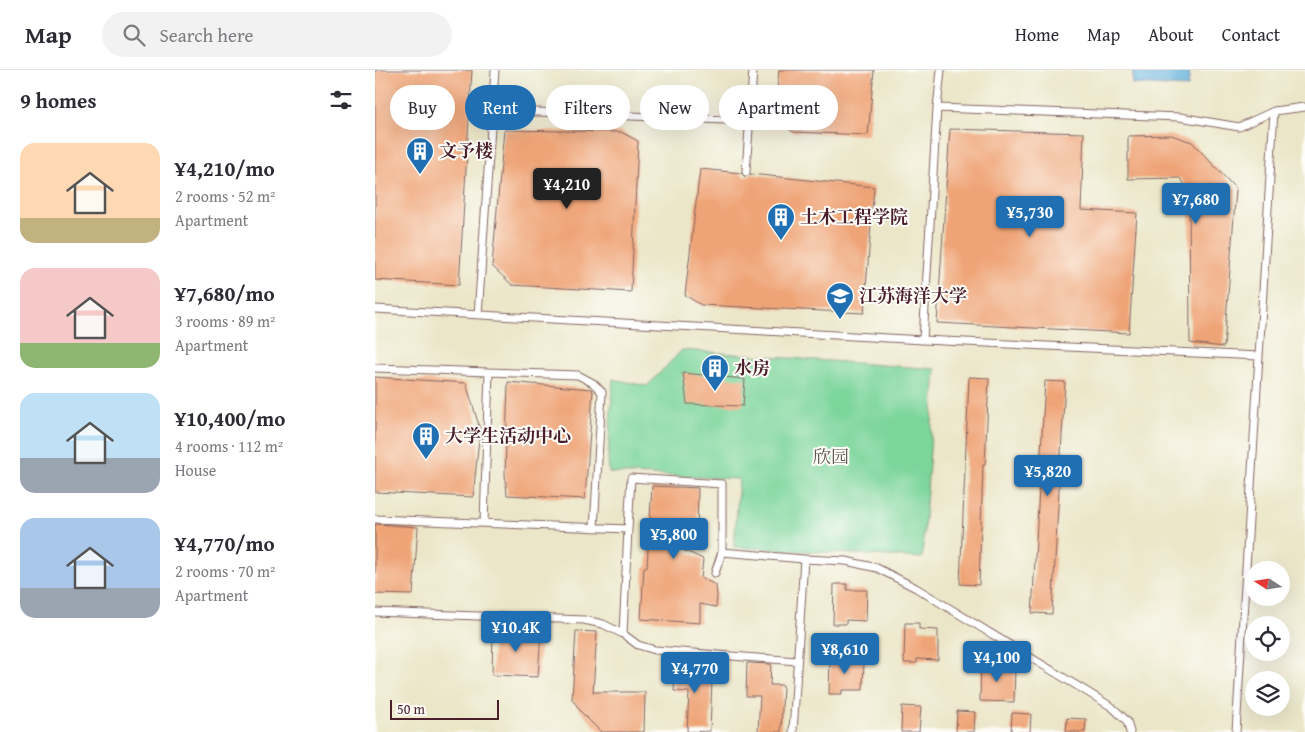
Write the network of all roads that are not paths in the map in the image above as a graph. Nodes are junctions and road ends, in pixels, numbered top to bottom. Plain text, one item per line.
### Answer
1 (495, 70) edge
2 (753, 70) edge
3 (941, 70) edge
4 (494, 85) edge
5 (752, 85) edge
6 (1305, 107) edge
7 (937, 108) junction
8 (1274, 111) junction
9 (536, 112) edge
10 (719, 120) edge
11 (491, 130) edge
12 (748, 130) edge
13 (746, 172) dead end
14 (375, 309) edge
15 (478, 315) junction
16 (923, 340) junction
17 (1259, 356) junction
18 (375, 368) edge
19 (489, 372) junction
20 (375, 519) edge
21 (484, 523) junction
22 (594, 528) junction
23 (628, 529) junction
24 (722, 552) junction
25 (804, 559) junction
26 (715, 573) dead end
27 (375, 612) edge
28 (623, 634) junction
29 (797, 661) junction
30 (793, 732) edge
31 (1130, 732) edge
32 (1236, 732) edge

1 - 4 lane
2 - 5 lane
3 - 7 lane
6 - 8 lane
7 - 8 lane
7 - 16 lane
8 - 17 lane
9 - 10 lane
11 - 15 lane
12 - 13 lane
14 - 15 lane
15 - 16 lane
16 - 17 lane
17 - 32 lane
18 - 19 lane
19 - 21 lane
19 - 22 lane
20 - 21 lane
21 - 22 lane
22 - 23 lane
23 - 24 lane
23 - 28 lane
24 - 25 lane
24 - 26 lane
25 - 29 lane
25 - 31 lane
27 - 28 lane
28 - 29 lane
29 - 30 lane

